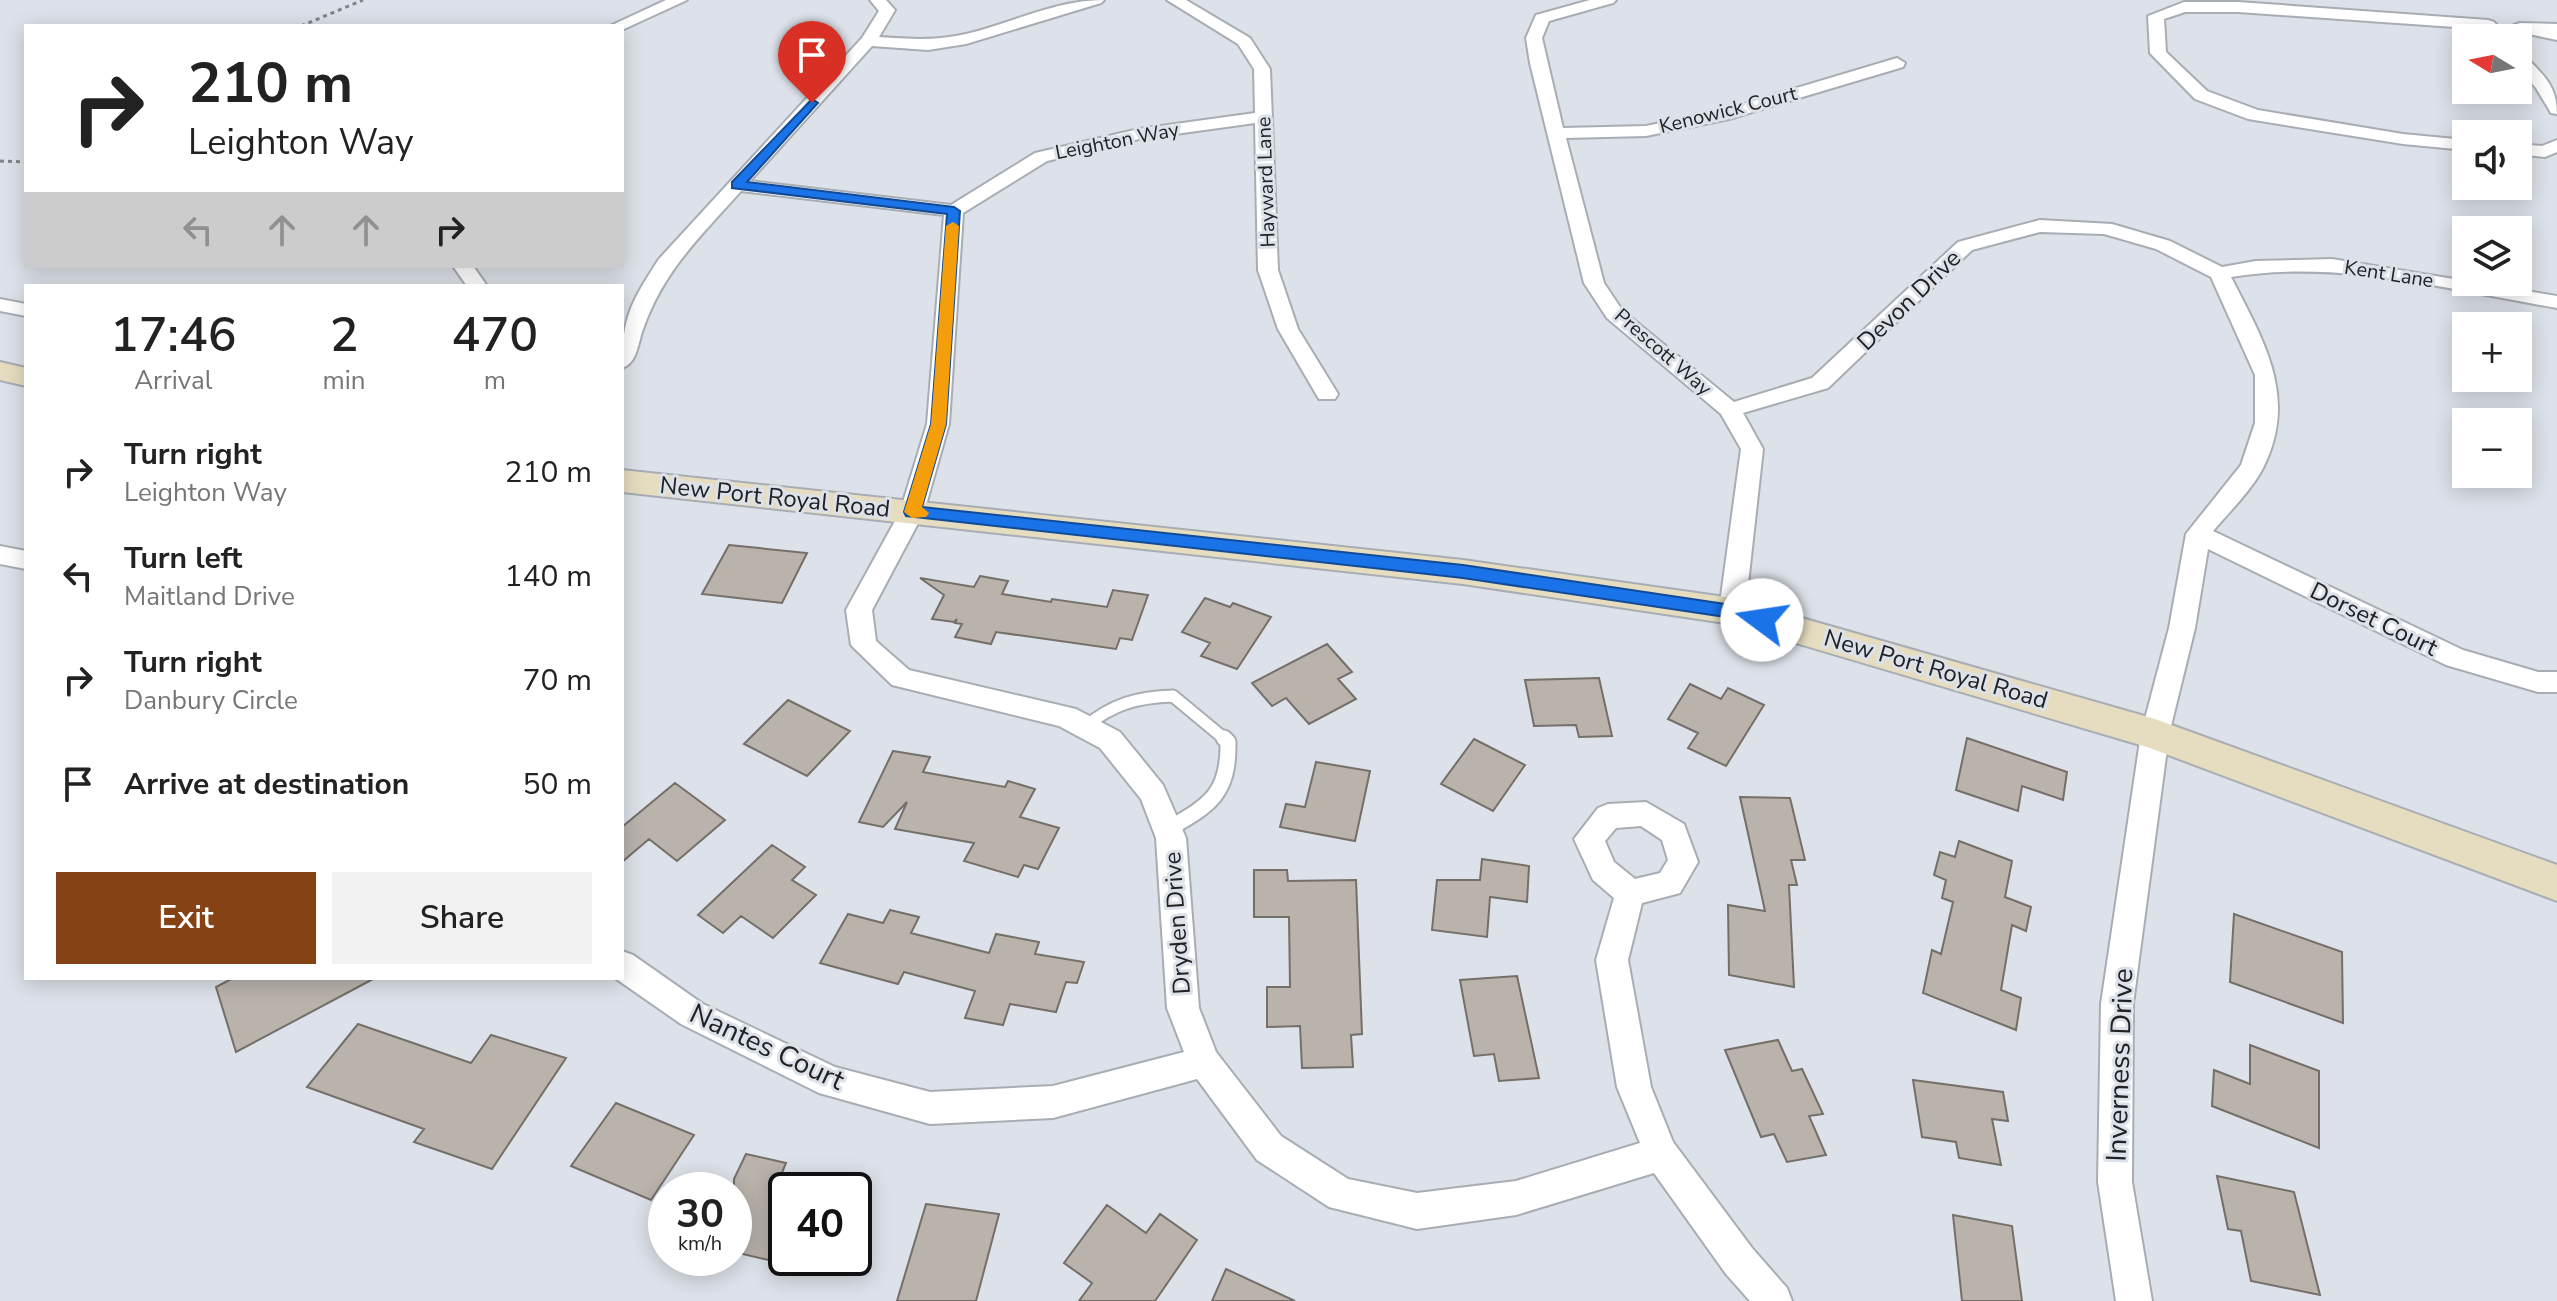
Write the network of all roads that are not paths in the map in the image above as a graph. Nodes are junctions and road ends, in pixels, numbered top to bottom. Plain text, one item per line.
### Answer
1 (679, 0) edge
2 (878, 0) edge
3 (1096, 0) edge
4 (1175, 0) edge
5 (1608, 0) edge
6 (623, 24) edge
7 (2452, 28) edge
8 (2532, 29) edge
9 (2557, 32) edge
10 (868, 41) junction
11 (1897, 63) dead end
12 (2532, 74) edge
13 (2557, 109) edge
14 (1264, 117) junction
15 (1555, 133) junction
16 (2452, 144) edge
17 (2557, 145) edge
18 (2532, 151) edge
19 (737, 185) junction
20 (954, 211) junction
21 (2219, 273) junction
22 (2557, 302) edge
23 (0, 305) edge
24 (24, 310) edge
25 (628, 329) edge
26 (624, 350) edge
27 (0, 371) edge
28 (24, 377) edge
29 (1327, 394) dead end
30 (1730, 410) junction
31 (624, 481) edge
32 (912, 512) junction
33 (2198, 534) junction
34 (0, 555) edge
35 (24, 560) edge
36 (1732, 611) junction
37 (2557, 682) edge
38 (1085, 727) junction
39 (2155, 734) junction
40 (1168, 829) junction
41 (2557, 883) edge
42 (1630, 893) dead end
43 (624, 966) edge
44 (1204, 1062) junction
45 (1661, 1154) junction
46 (1774, 1301) edge
47 (2134, 1301) edge

1 - 6 street
2 - 10 street
3 - 10 street
4 - 14 street, Hayward Lane
5 - 15 street, Prescott Way
7 - 16 street
8 - 9 street
10 - 19 street
11 - 15 street, Kenowick Court
12 - 13 street
14 - 20 street, Leighton Way
14 - 29 street, Hayward Lane
15 - 30 street, Prescott Way
17 - 18 street
19 - 20 street
19 - 25 street
20 - 32 street
21 - 22 street, Kent Lane
21 - 30 street, Devon Drive
21 - 33 street
23 - 24 street
25 - 26 street
27 - 28 street
30 - 36 street, Prescott Way
31 - 32 street, New Port Royal Road
32 - 36 street, New Port Royal Road
32 - 38 street, Dryden Drive
33 - 37 street, Dorset Court
33 - 39 street
34 - 35 street
36 - 39 street, New Port Royal Road
38 - 40 street, Dryden Drive
38 - 40 lane
39 - 41 street, New Port Royal Road
39 - 47 street, Inverness Drive
40 - 44 street, Dryden Drive
42 - 45 street
43 - 44 street, Nantes Court
44 - 45 street, Dryden Drive
45 - 46 street

